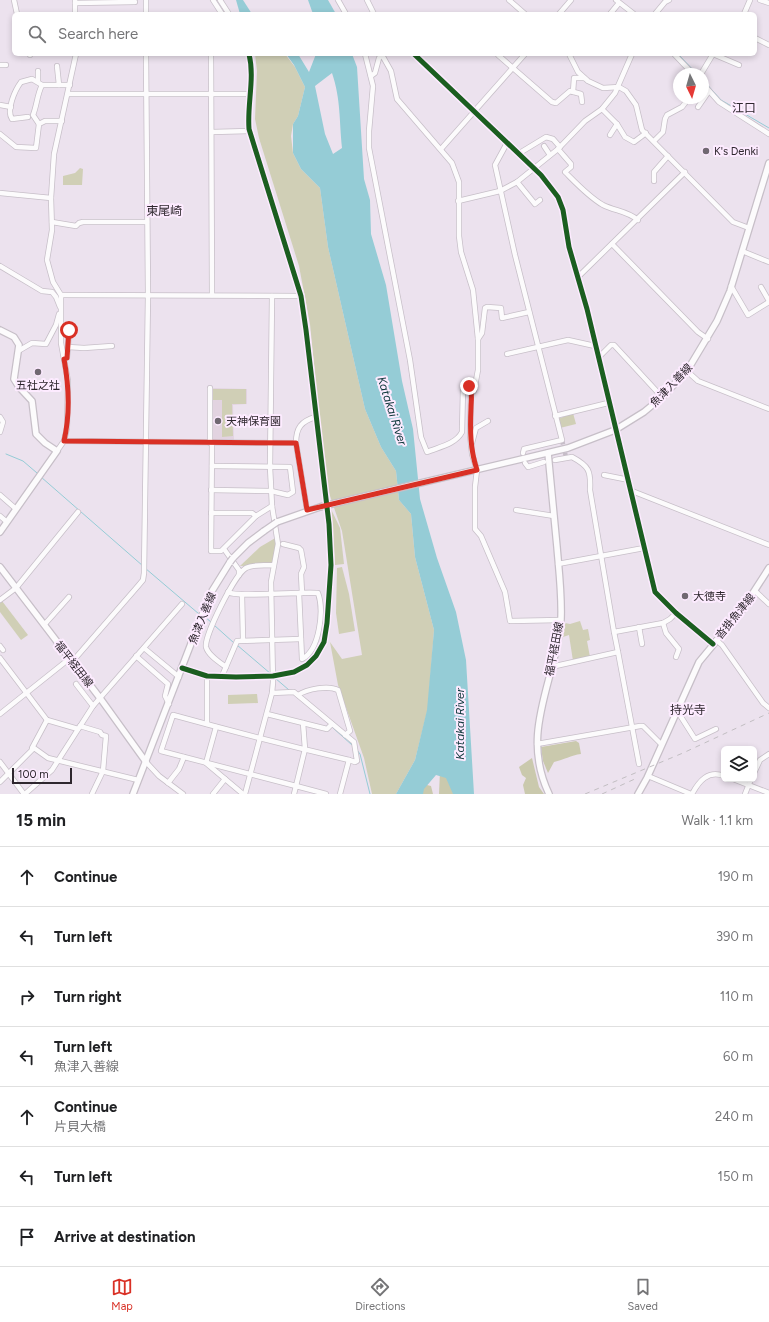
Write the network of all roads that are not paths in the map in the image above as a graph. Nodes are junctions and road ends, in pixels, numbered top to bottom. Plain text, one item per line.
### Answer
1 (14, 0) edge
2 (146, 0) edge
3 (213, 0) edge
4 (220, 0) edge
5 (338, 0) edge
6 (367, 0) edge
7 (509, 0) edge
8 (571, 0) edge
9 (669, 0) edge
10 (750, 0) edge
11 (760, 0) edge
12 (618, 1) edge
13 (75, 2) edge
14 (135, 2) dead end
15 (769, 3) edge
16 (16, 12) edge
17 (76, 12) edge
18 (146, 12) edge
19 (221, 12) edge
20 (228, 12) edge
21 (345, 12) edge
22 (373, 12) edge
23 (523, 12) edge
24 (561, 12) edge
25 (611, 12) edge
26 (632, 12) edge
27 (657, 12) edge
28 (745, 12) edge
29 (757, 39) edge
30 (769, 45) edge
31 (76, 56) edge
32 (146, 56) edge
33 (211, 56) edge
34 (249, 56) edge
35 (366, 56) edge
36 (381, 56) edge
37 (383, 56) edge
38 (416, 56) edge
39 (500, 56) edge
40 (523, 56) edge
41 (570, 56) edge
42 (631, 56) edge
43 (676, 56) edge
44 (712, 56) edge
45 (718, 56) edge
46 (0, 65) edge
47 (6, 65) dead end
48 (739, 65) dead end
49 (57, 66) dead end
50 (513, 67) junction
51 (687, 68) edge
52 (705, 68) edge
53 (38, 71) dead end
54 (371, 76) junction
55 (584, 78) junction
56 (40, 83) junction
57 (59, 85) junction
58 (70, 86) junction
59 (619, 87) junction
60 (709, 91) edge
61 (573, 92) junction
62 (68, 94) junction
63 (146, 94) junction
64 (212, 94) junction
65 (250, 94) junction
66 (582, 102) dead end
67 (684, 104) edge
68 (700, 104) edge
69 (0, 105) edge
70 (11, 107) junction
71 (698, 107) dead end
72 (602, 110) junction
73 (474, 112) junction
74 (28, 117) dead end
75 (62, 121) junction
76 (39, 124) junction
77 (617, 124) junction
78 (250, 131) junction
79 (212, 132) junction
80 (646, 133) junction
81 (0, 134) edge
82 (769, 134) edge
83 (610, 135) dead end
84 (654, 141) junction
85 (507, 144) junction
86 (544, 146) dead end
87 (559, 148) junction
88 (440, 149) junction
89 (518, 154) junction
90 (550, 155) junction
91 (668, 156) junction
92 (769, 163) edge
93 (534, 168) junction
94 (685, 172) junction
95 (654, 181) dead end
96 (517, 182) junction
97 (500, 191) junction
98 (0, 193) edge
99 (51, 198) junction
100 (540, 200) dead end
101 (458, 201) junction
102 (638, 220) junction
103 (52, 222) junction
104 (147, 222) junction
105 (749, 228) junction
106 (612, 244) junction
107 (742, 250) junction
108 (769, 262) edge
109 (0, 266) edge
110 (578, 277) junction
111 (731, 286) junction
112 (761, 287) dead end
113 (61, 295) junction
114 (148, 295) junction
115 (212, 295) junction
116 (272, 296) junction
117 (301, 296) junction
118 (769, 302) edge
119 (61, 311) junction
120 (529, 312) junction
121 (0, 330) edge
122 (69, 330) dead end
123 (478, 339) junction
124 (708, 339) junction
125 (112, 346) dead end
126 (595, 346) junction
127 (68, 347) junction
128 (538, 347) junction
129 (20, 350) junction
130 (507, 354) dead end
131 (598, 358) junction
132 (64, 359) junction
133 (687, 371) junction
134 (210, 388) dead end
135 (471, 393) junction
136 (662, 397) junction
137 (608, 403) junction
138 (769, 409) edge
139 (555, 416) junction
140 (0, 417) edge
141 (316, 417) junction
142 (488, 421) dead end
143 (616, 430) junction
144 (0, 432) edge
145 (64, 441) junction
146 (145, 443) junction
147 (211, 443) junction
148 (296, 443) junction
149 (270, 444) junction
150 (472, 444) junction
151 (57, 451) junction
152 (522, 452) dead end
153 (548, 453) junction
154 (555, 460) dead end
155 (544, 462) dead end
156 (525, 463) dead end
157 (212, 466) junction
158 (270, 467) junction
159 (475, 471) junction
160 (604, 475) dead end
161 (629, 480) junction
162 (211, 490) junction
163 (271, 491) junction
164 (632, 491) junction
165 (0, 495) edge
166 (272, 506) junction
167 (16, 509) junction
168 (307, 510) junction
169 (516, 510) dead end
170 (78, 512) dead end
171 (211, 513) junction
172 (0, 516) edge
173 (256, 516) junction
174 (554, 516) junction
175 (7, 522) junction
176 (0, 532) edge
177 (284, 544) dead end
178 (769, 545) edge
179 (644, 548) junction
180 (224, 549) junction
181 (601, 556) junction
182 (558, 564) junction
183 (273, 565) junction
184 (0, 567) edge
185 (769, 568) edge
186 (239, 575) junction
187 (16, 588) junction
188 (755, 590) junction
189 (228, 592) junction
190 (272, 593) junction
191 (301, 593) junction
192 (242, 595) junction
193 (69, 597) dead end
194 (0, 600) edge
195 (182, 604) dead end
196 (769, 604) edge
197 (676, 612) junction
198 (561, 620) junction
199 (663, 623) junction
200 (44, 625) junction
201 (639, 627) junction
202 (614, 632) junction
203 (243, 639) junction
204 (301, 639) junction
205 (272, 640) junction
206 (714, 642) junction
207 (642, 644) dead end
208 (144, 648) junction
209 (618, 652) junction
210 (136, 656) junction
211 (676, 657) dead end
212 (0, 658) edge
213 (71, 661) junction
214 (226, 667) junction
215 (551, 667) junction
216 (182, 668) junction
217 (207, 676) junction
218 (222, 676) junction
219 (273, 676) junction
220 (179, 677) junction
221 (76, 684) dead end
222 (27, 693) junction
223 (272, 693) junction
224 (298, 695) junction
225 (100, 698) junction
226 (169, 704) junction
227 (93, 706) junction
228 (769, 707) edge
229 (676, 709) junction
230 (0, 714) edge
231 (267, 714) junction
232 (47, 720) junction
233 (303, 723) junction
234 (208, 724) junction
235 (332, 724) junction
236 (216, 727) junction
237 (632, 727) junction
238 (79, 728) junction
239 (716, 729) dead end
240 (345, 735) junction
241 (260, 739) junction
242 (537, 744) junction
243 (661, 744) junction
244 (32, 748) junction
245 (304, 750) junction
246 (769, 754) edge
247 (184, 757) junction
248 (58, 760) junction
249 (349, 760) junction
250 (0, 762) edge
251 (146, 762) junction
252 (206, 763) junction
253 (639, 764) dead end
254 (757, 766) edge
255 (103, 771) junction
256 (8, 773) junction
257 (251, 775) junction
258 (721, 775) edge
259 (648, 776) junction
260 (225, 779) junction
261 (138, 780) junction
262 (0, 782) edge
263 (741, 782) edge
264 (750, 782) edge
265 (168, 783) junction
266 (749, 785) junction
267 (296, 786) junction
268 (769, 793) edge
269 (25, 794) edge
270 (92, 794) edge
271 (133, 794) edge
272 (183, 794) edge
273 (213, 794) edge
274 (244, 794) edge
275 (294, 794) edge
276 (326, 794) edge
277 (340, 794) edge
278 (549, 794) edge
279 (638, 794) edge
280 (692, 794) edge
281 (745, 794) edge

1 - 16 street
2 - 18 street
3 - 19 street
4 - 20 street
5 - 21 street
6 - 22 street
7 - 23 street
8 - 24 street
9 - 27 street
10 - 28 street
11 - 15 street
12 - 25 street
12 - 26 street
13 - 14 street
13 - 17 street
29 - 30 street
31 - 58 street
32 - 63 street
33 - 64 street
34 - 65 street
35 - 54 street
36 - 54 street
37 - 88 street
38 - 73 street
39 - 50 street
40 - 50 street
41 - 55 street
42 - 59 street
43 - 51 street
44 - 52 street
45 - 48 street
46 - 47 street
49 - 57 street
50 - 61 street
50 - 73 street
53 - 56 street
54 - 135 street
55 - 59 street
55 - 61 street
56 - 57 street
56 - 70 street
56 - 76 street
57 - 58 street
58 - 62 street
59 - 72 street
59 - 80 street
60 - 82 street
61 - 66 street
62 - 63 street
62 - 75 street
63 - 64 street
63 - 104 street
64 - 65 street
64 - 79 street
65 - 78 street
67 - 84 street
68 - 71 street
69 - 70 street
70 - 74 street
72 - 77 street
72 - 87 street
73 - 85 street
73 - 88 street
75 - 76 street
75 - 99 street
76 - 81 street
77 - 80 street
77 - 83 street
78 - 79 street
78 - 117 street
79 - 115 street
80 - 84 street
84 - 91 street
85 - 89 street
85 - 97 street
86 - 90 street
87 - 89 street
87 - 90 street
87 - 102 street
88 - 101 street
89 - 93 street
90 - 93 street
91 - 94 street
91 - 95 street
92 - 105 main road, 魚津入善線
93 - 96 street
93 - 110 street
94 - 102 street
94 - 105 street
96 - 97 street
96 - 100 street
97 - 101 street
97 - 120 street
98 - 99 street
99 - 103 street
101 - 123 street
102 - 106 street
103 - 104 street
103 - 113 street
104 - 114 street
105 - 107 main road, 魚津入善線
106 - 110 street
106 - 124 street
107 - 108 street
107 - 111 main road, 魚津入善線
109 - 119 street
110 - 126 street
111 - 118 street
111 - 124 main road, 魚津入善線
112 - 118 street
113 - 114 street
113 - 119 street
114 - 115 street
114 - 146 street
115 - 116 street
116 - 117 street
116 - 149 street
117 - 141 street
119 - 129 street
119 - 132 street
120 - 123 street
120 - 128 street
121 - 129 main road
122 - 127 street
123 - 135 street
124 - 133 main road, 魚津入善線
125 - 127 street
126 - 128 street
126 - 131 street
127 - 132 street
128 - 130 street
128 - 139 street
129 - 151 main road
131 - 136 street
131 - 137 street
132 - 145 street
133 - 136 main road, 魚津入善線
133 - 138 street
134 - 147 street
135 - 150 street
136 - 143 main road, 魚津入善線
137 - 139 street
137 - 143 street
139 - 152 street
140 - 144 street
141 - 148 street
141 - 219 street
142 - 150 street
143 - 153 main road, 魚津入善線
143 - 161 street
145 - 146 street
145 - 151 street
146 - 147 street
146 - 213 street
147 - 149 street
147 - 157 street
148 - 149 street
148 - 168 street
149 - 158 street
150 - 159 street
151 - 167 main road
153 - 159 main road, 魚津入善線
153 - 174 main road, 福平経田線
154 - 181 street
155 - 156 street
157 - 158 street
157 - 162 street
158 - 163 street
158 - 163 street
159 - 168 main road, 魚津入善線, bridge
159 - 198 street
160 - 161 street
161 - 164 street
162 - 163 street
162 - 171 street
163 - 166 street
164 - 178 street
164 - 179 street
165 - 167 street
166 - 173 street
166 - 183 street
167 - 175 main road
168 - 216 main road, 魚津入善線, bridge
169 - 174 street
170 - 187 street
171 - 173 street
171 - 180 street
172 - 175 street
173 - 180 street
174 - 182 main road, 福平経田線
175 - 176 main road
177 - 191 street
179 - 181 street
179 - 197 street
180 - 186 street
181 - 182 street
181 - 202 street
182 - 198 main road, 福平経田線
183 - 186 street
183 - 190 street
184 - 187 main road, 福平経田線
185 - 188 main road, 沓掛魚津線
186 - 189 street
187 - 194 street
187 - 200 main road, 福平経田線
188 - 196 street
188 - 206 main road, 沓掛魚津線
189 - 192 street
189 - 214 street
190 - 191 street
190 - 192 street
190 - 205 street
191 - 204 street
191 - 204 street
192 - 203 street
193 - 200 street
195 - 208 street
197 - 199 street
197 - 206 street
198 - 215 main road, 福平経田線
199 - 201 street
199 - 211 street
200 - 213 main road, 福平経田線
201 - 202 street
201 - 207 street
202 - 209 street
203 - 205 street
203 - 214 street
204 - 205 street
205 - 219 street
206 - 228 street
206 - 229 main road, 沓掛魚津線
208 - 210 street
208 - 220 street
209 - 215 street
209 - 237 street
210 - 225 street
210 - 226 street
212 - 222 street
213 - 222 street
213 - 225 main road, 福平経田線
214 - 218 street
215 - 242 main road, 福平経田線
216 - 217 street
216 - 220 main road, 魚津入善線
217 - 218 street
217 - 234 street
218 - 219 street
219 - 223 street
220 - 226 main road, 魚津入善線
221 - 227 street
222 - 230 street
222 - 232 street
223 - 224 street
223 - 231 street
224 - 235 street
224 - 240 street
225 - 227 street
225 - 251 main road, 福平経田線
226 - 251 main road, 魚津入善線
227 - 238 street
229 - 239 street
229 - 243 main road, 沓掛魚津線
231 - 233 street
231 - 241 street
232 - 238 street
232 - 244 street
233 - 235 street
233 - 245 street
234 - 236 street
234 - 247 street
235 - 240 street
236 - 241 street
236 - 252 street
237 - 242 street
237 - 243 street
237 - 253 street
238 - 248 street
238 - 255 street
240 - 249 street
241 - 245 street
241 - 257 street
242 - 278 main road, 福平経田線
243 - 259 main road, 沓掛魚津線
244 - 248 street
244 - 256 street
245 - 249 street
245 - 267 street
246 - 254 street
247 - 252 street
247 - 265 street
248 - 255 street
248 - 269 street
249 - 277 street
250 - 256 street
251 - 261 main road, 魚津入善線
251 - 265 street
252 - 257 street
252 - 260 street
255 - 261 street
255 - 270 street
256 - 262 street
256 - 269 street
257 - 267 street
257 - 274 street
258 - 280 street
259 - 279 main road, 沓掛魚津線
259 - 280 street
260 - 273 street
260 - 274 street
261 - 271 main road, 魚津入善線
263 - 266 street
264 - 266 street
265 - 272 street
266 - 268 street
266 - 281 street
267 - 275 street
267 - 276 street

